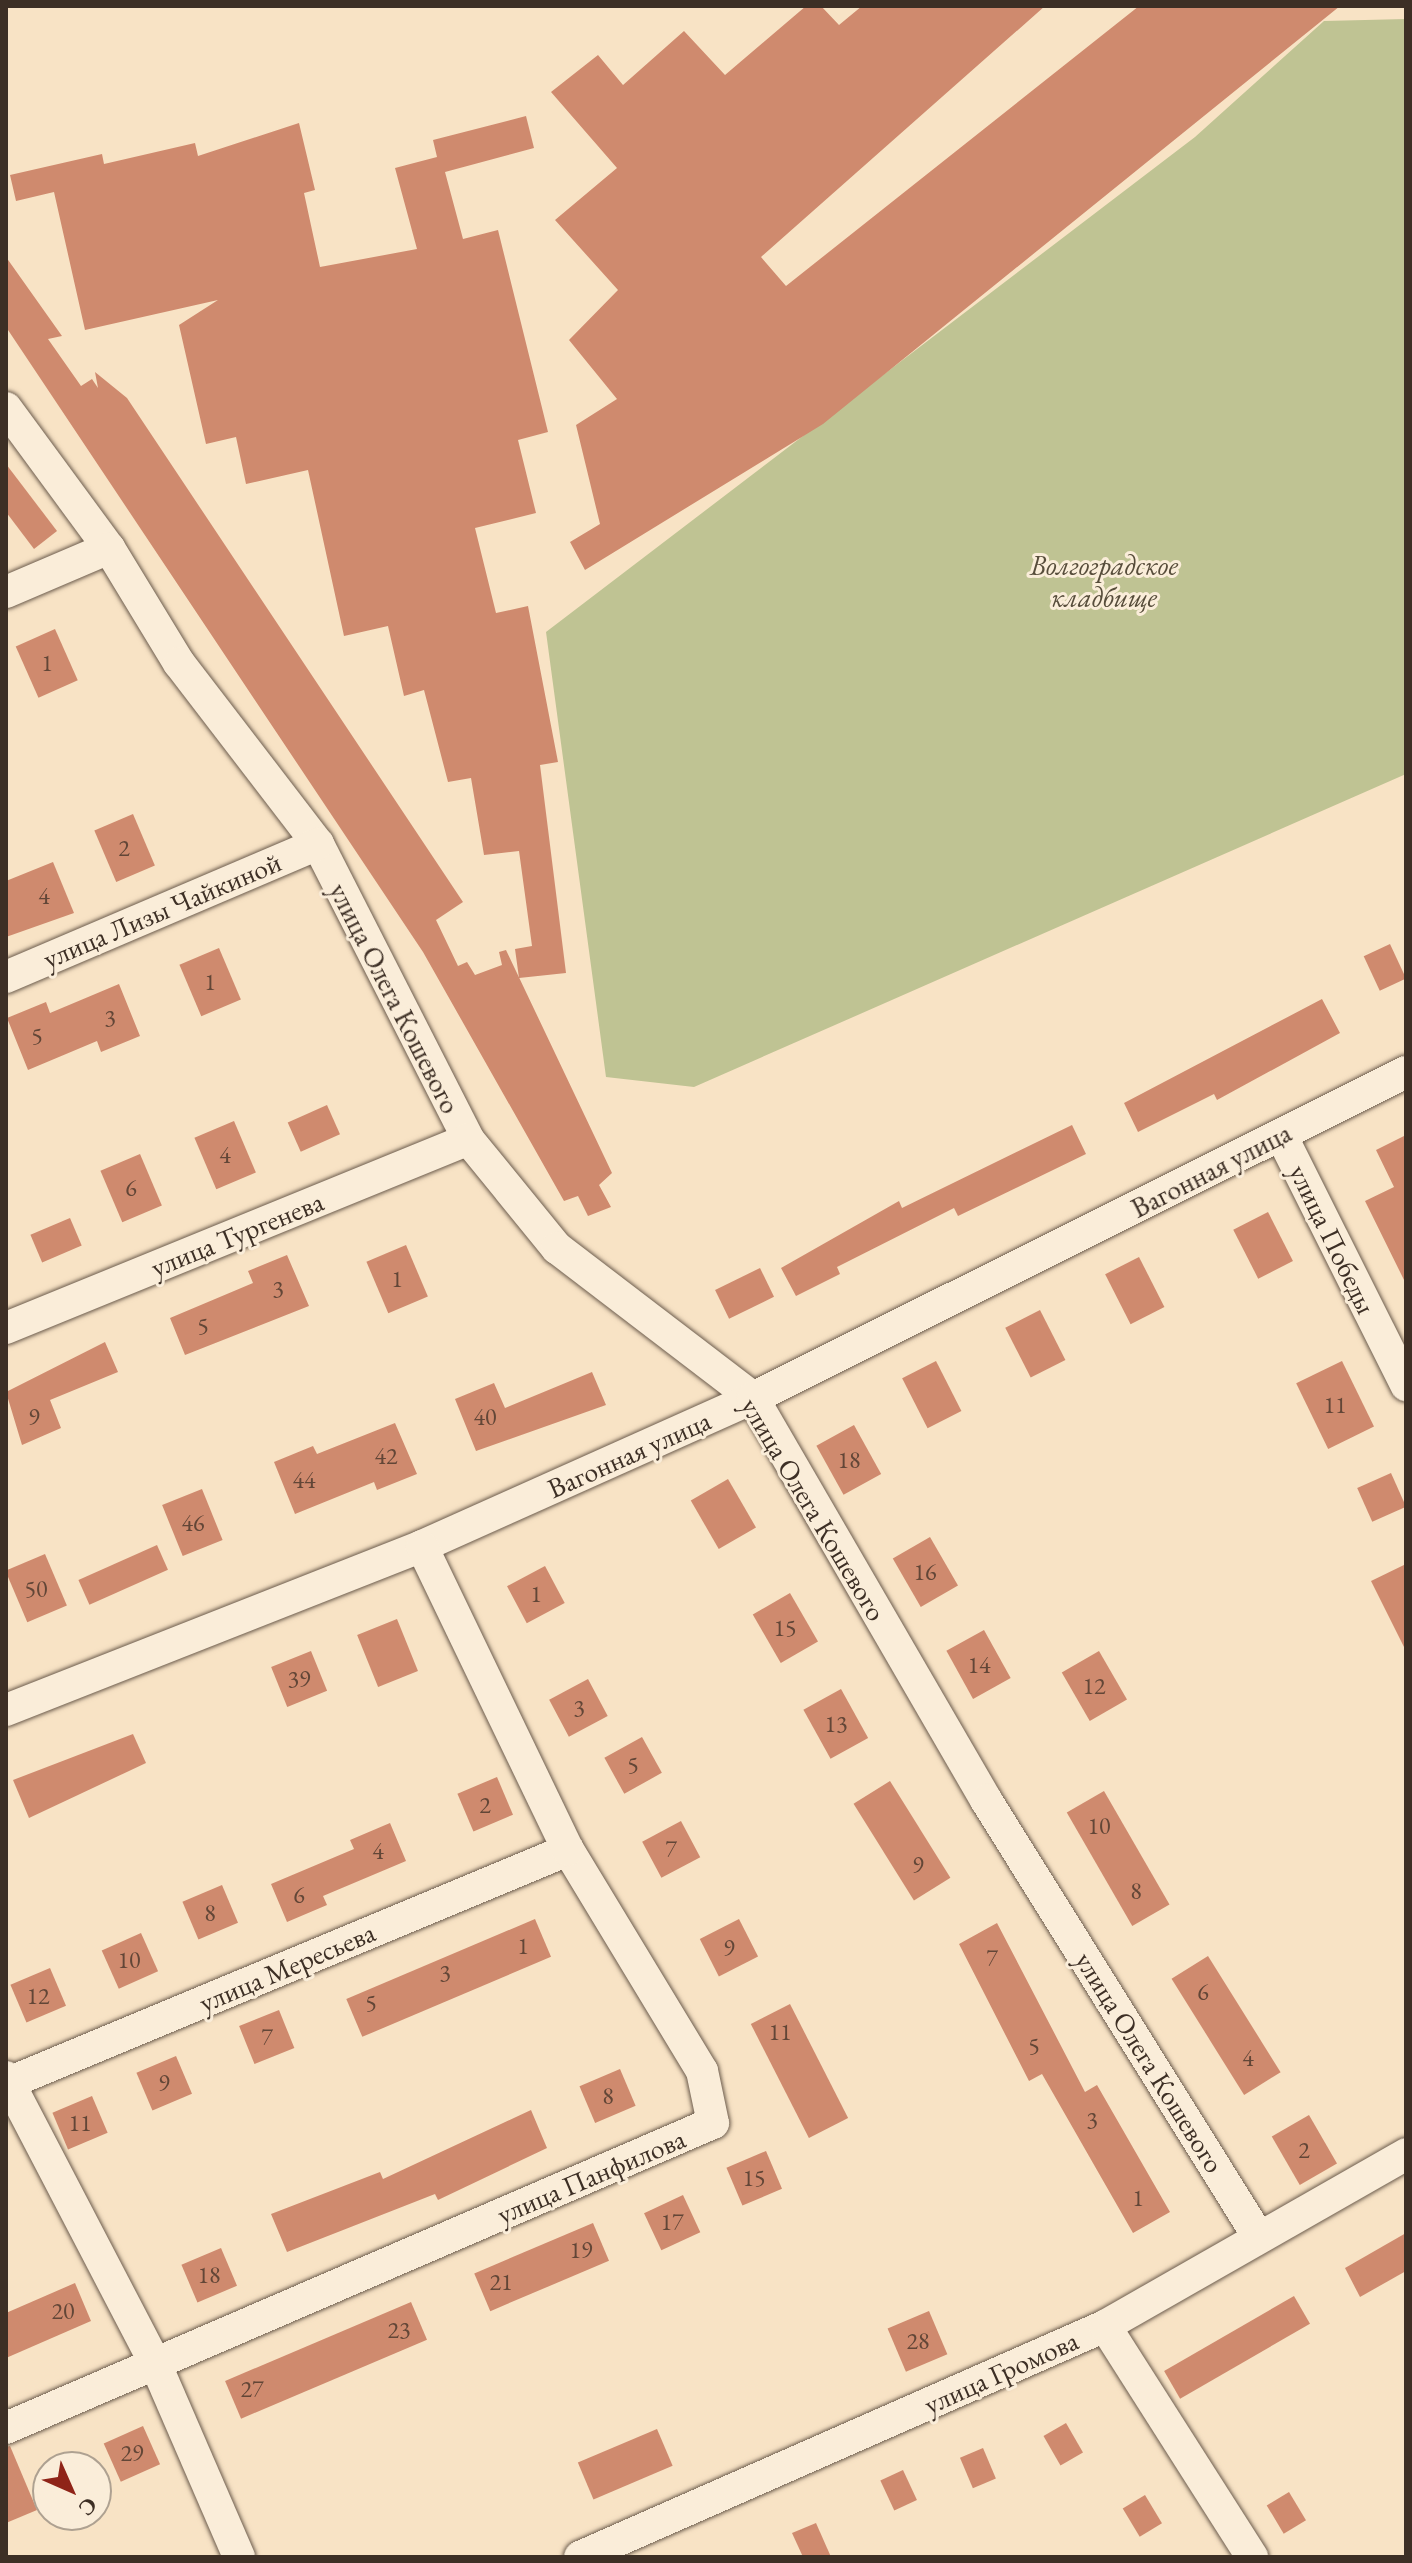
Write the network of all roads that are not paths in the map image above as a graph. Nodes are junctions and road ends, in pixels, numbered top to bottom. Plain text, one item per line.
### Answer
1 (6, 408) edge
2 (109, 548) junction
3 (6, 592) edge
4 (318, 844) junction
5 (6, 977) edge
6 (1406, 1072) edge
7 (1281, 1135) junction
8 (468, 1139) junction
9 (6, 1328) edge
10 (1406, 1385) edge
11 (753, 1398) junction
12 (422, 1546) junction
13 (6, 1710) edge
14 (568, 1850) junction
15 (7, 2082) edge
16 (1406, 2154) edge
17 (1258, 2236) junction
18 (1105, 2326) junction
19 (156, 2365) junction
20 (6, 2428) edge
21 (239, 2557) edge
22 (580, 2557) edge
23 (1252, 2557) edge

1 - 2 street, улица Олега Кошевого
2 - 3 street
2 - 4 street, улица Олега Кошевого
4 - 5 street, улица Лизы Чайкиной
4 - 8 street, улица Олега Кошевого
6 - 7 street, Вагонная улица
7 - 10 street, улица Победы
7 - 11 street, Вагонная улица
8 - 9 street, улица Тургенева
8 - 11 street, улица Олега Кошевого
11 - 12 street, Вагонная улица
11 - 17 street, улица Олега Кошевого
12 - 13 street, Вагонная улица
12 - 14 street, улица Панфилова
14 - 15 street, улица Мересьева
14 - 19 street, улица Панфилова
15 - 19 street
16 - 17 street, улица Громова
17 - 18 street, улица Громова
18 - 22 street, улица Громова
18 - 23 street
19 - 20 street, улица Панфилова
19 - 21 street

